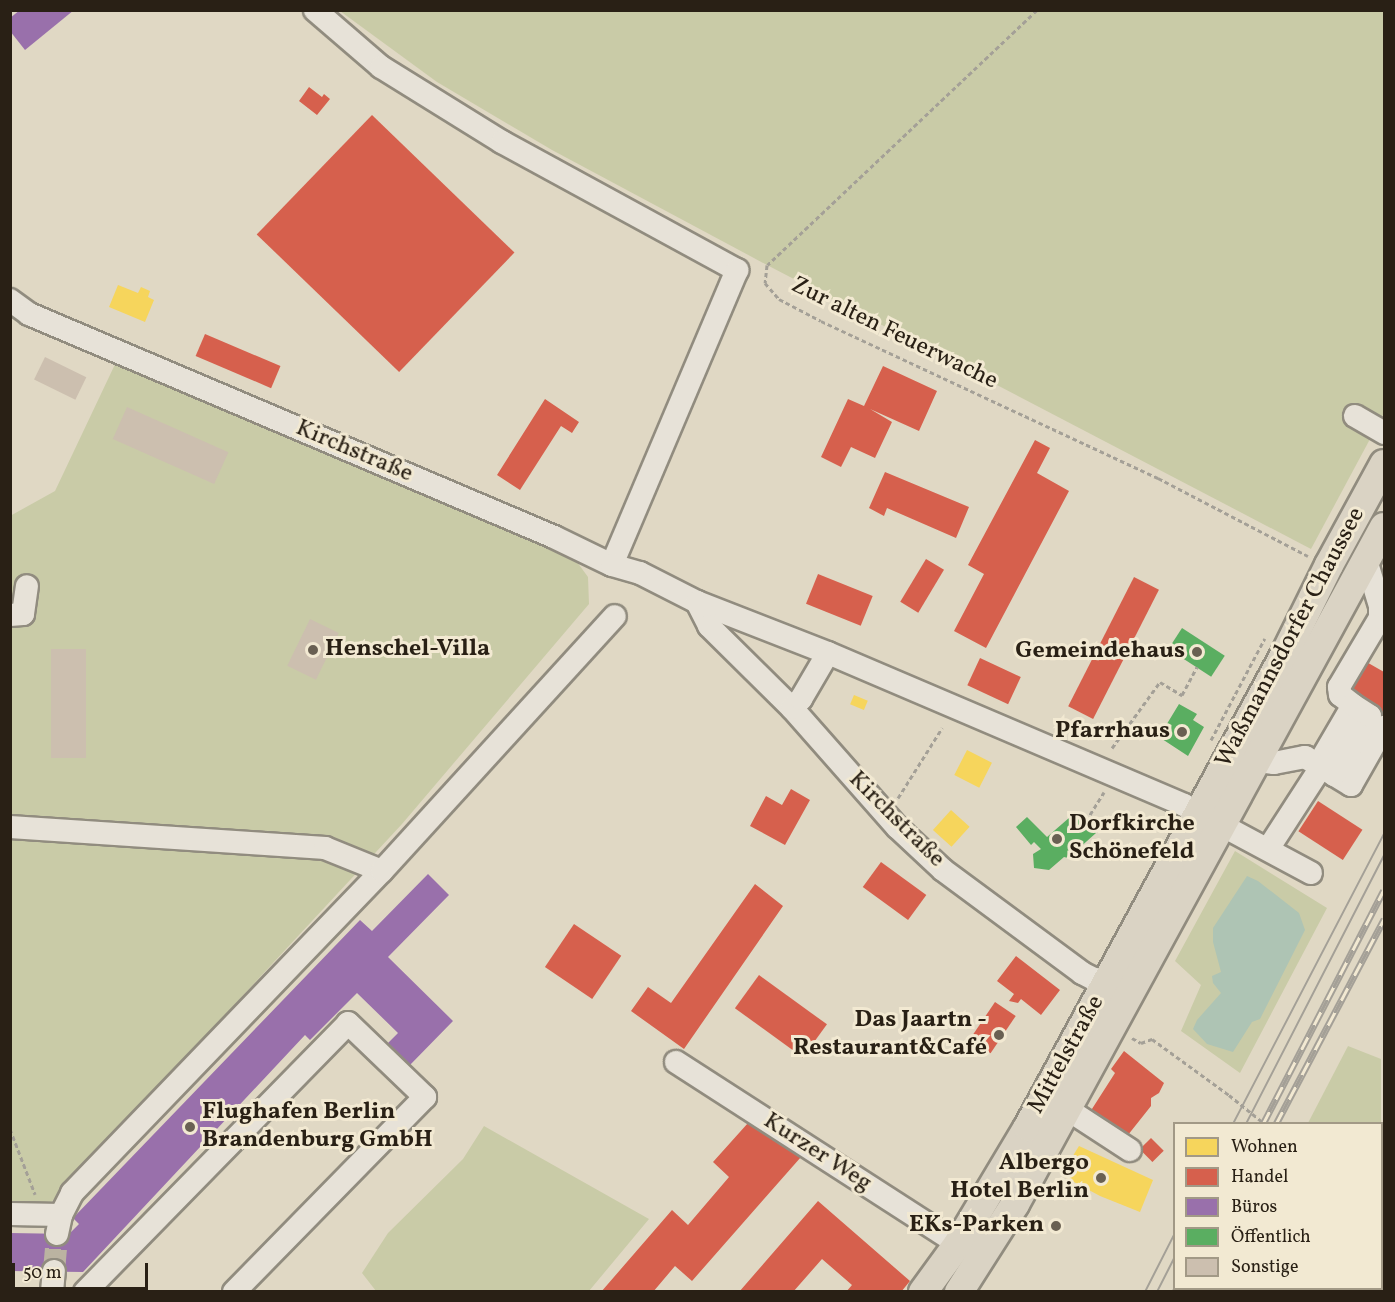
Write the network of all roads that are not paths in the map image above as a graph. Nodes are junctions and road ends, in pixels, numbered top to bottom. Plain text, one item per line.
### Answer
1 (315, 10) edge
2 (10, 300) edge
3 (1354, 416) dead end
4 (1384, 433) edge
5 (1384, 464) edge
6 (1384, 527) edge
7 (1366, 560) junction
8 (612, 565) junction
9 (27, 586) dead end
10 (697, 602) junction
11 (10, 615) edge
12 (615, 616) dead end
13 (1377, 639) edge
14 (828, 653) junction
15 (792, 708) junction
16 (1384, 727) edge
17 (1259, 760) junction
18 (1324, 769) junction
19 (1211, 818) junction
20 (10, 827) edge
21 (1268, 849) junction
22 (382, 871) junction
23 (1311, 873) dead end
24 (1108, 981) junction
25 (1136, 983) junction
26 (1121, 1026) joint
27 (676, 1062) dead end
28 (1067, 1109) junction
29 (1130, 1150) dead end
30 (10, 1214) edge
31 (958, 1244) junction
32 (85, 1292) edge
33 (234, 1292) edge
34 (923, 1292) edge
35 (959, 1292) edge

1 - 8 street
2 - 8 street, Kirchstraße
3 - 4 street
5 - 19 main road, Waßmannsdorfer Chaussee
6 - 7 main road, Waßmannsdorfer Chaussee
7 - 13 street
7 - 17 main road, Waßmannsdorfer Chaussee
8 - 10 street, Kirchstraße
9 - 11 street
10 - 14 street, Kirchstraße
10 - 15 street, Kirchstraße
12 - 22 street
13 - 18 street
14 - 15 street
14 - 19 street, Kirchstraße
15 - 24 street, Kirchstraße
16 - 18 street
17 - 18 street
17 - 19 main road, Waßmannsdorfer Chaussee
18 - 21 street
19 - 21 street, Kirchstraße
19 - 24 main road, Mittelstraße
19 - 25 main road, Waßmannsdorfer Chaussee
20 - 22 street
21 - 23 street, Kirchstraße
22 - 30 street
24 - 25 street, Kirchstraße
24 - 31 main road, Mittelstraße
25 - 26 main road, Waßmannsdorfer Chaussee
26 - 28 main road, Mittelstraße
27 - 31 street, Kurzer Weg
28 - 29 street
28 - 35 main road, Mittelstraße
31 - 34 main road, Mittelstraße
32 - 33 street

